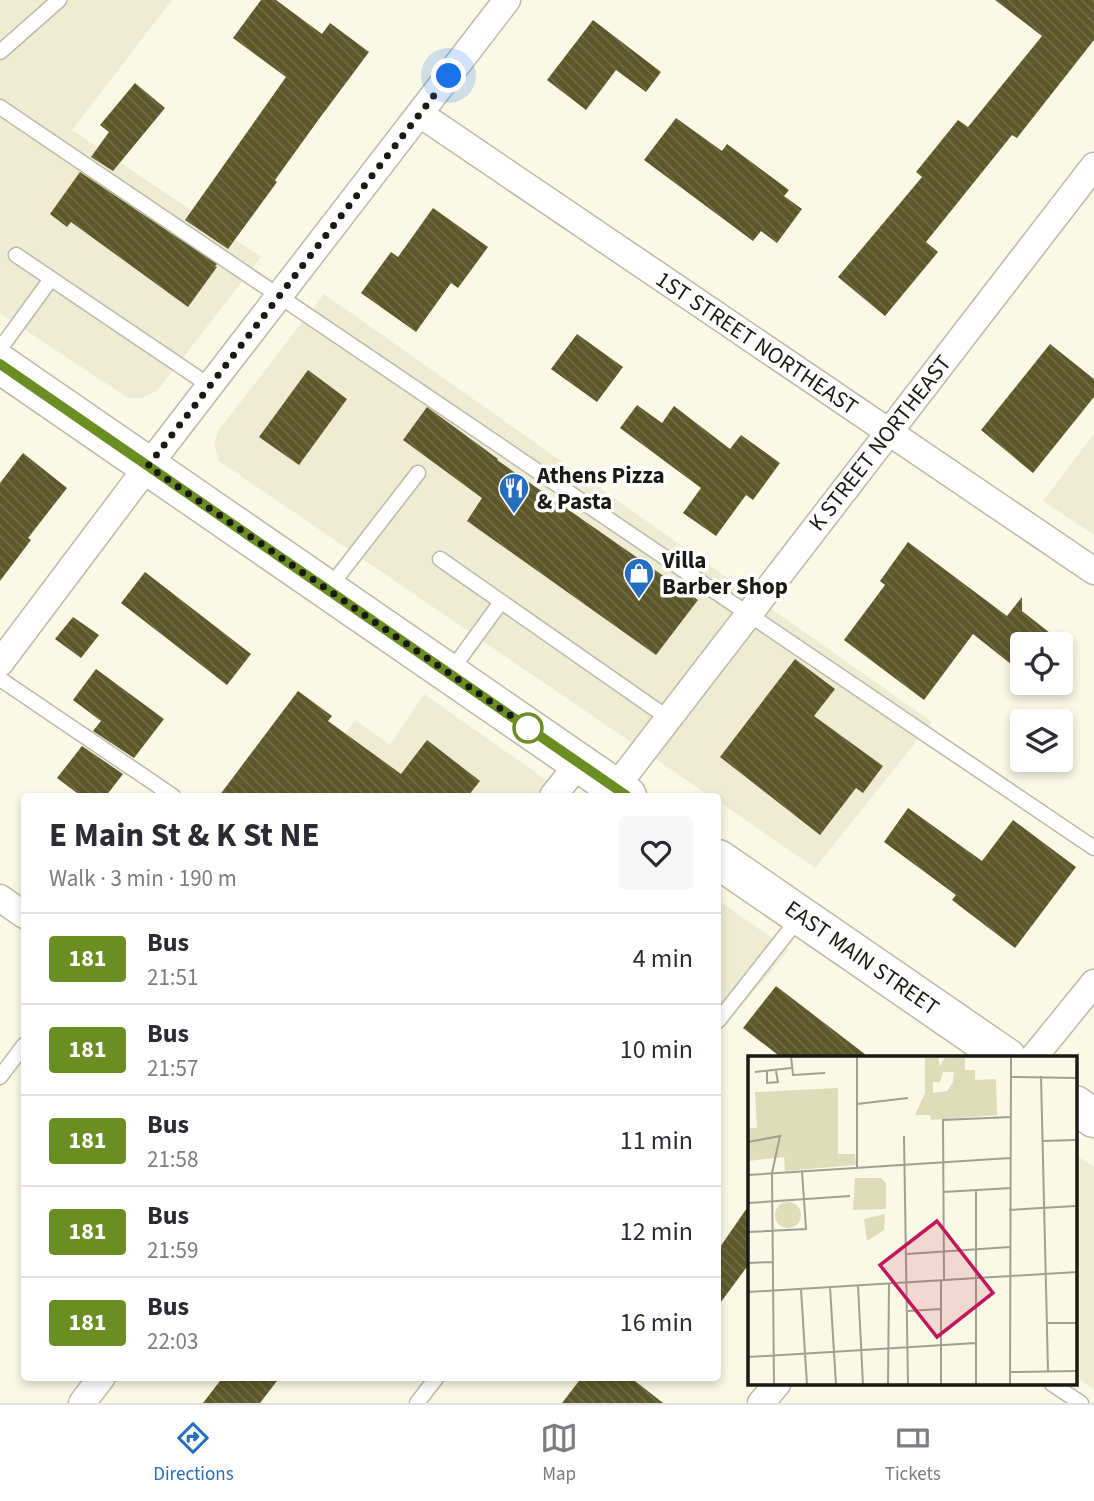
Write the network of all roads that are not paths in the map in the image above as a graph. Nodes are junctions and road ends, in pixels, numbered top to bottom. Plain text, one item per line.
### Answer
1 (59, 0) edge
2 (507, 0) edge
3 (0, 52) edge
4 (0, 107) edge
5 (420, 114) junction
6 (1094, 166) edge
7 (16, 254) dead end
8 (51, 279) junction
9 (280, 294) junction
10 (0, 349) edge
11 (0, 364) edge
12 (210, 386) junction
13 (888, 432) junction
14 (148, 466) junction
15 (418, 472) dead end
16 (439, 559) dead end
17 (1094, 570) edge
18 (328, 590) junction
19 (501, 602) junction
20 (748, 615) junction
21 (0, 663) edge
22 (449, 673) junction
23 (0, 679) edge
24 (668, 718) junction
25 (579, 763) junction
26 (621, 792) edge
27 (169, 793) edge
28 (555, 793) edge
29 (1094, 848) edge
30 (721, 861) edge
31 (0, 898) edge
32 (21, 913) edge
33 (800, 916) junction
34 (1094, 983) edge
35 (721, 1017) edge
36 (21, 1049) edge
37 (1004, 1056) edge
38 (1035, 1056) edge
39 (0, 1077) edge
40 (1076, 1106) edge
41 (1094, 1118) edge
42 (99, 1381) edge
43 (434, 1381) edge
44 (775, 1386) edge
45 (1055, 1386) edge
46 (82, 1403) edge
47 (417, 1403) edge
48 (761, 1403) edge
49 (1081, 1403) edge

1 - 3 lane
2 - 5 street
4 - 9 lane
5 - 9 street
5 - 13 street, 1ST STREET NORTHEAST
6 - 13 street, K STREET NORTHEAST
7 - 8 lane
8 - 10 lane
8 - 12 lane
9 - 12 street
9 - 20 lane
11 - 14 main road
12 - 14 street
13 - 17 street, 1ST STREET NORTHEAST
13 - 20 street, K STREET NORTHEAST
14 - 18 main road
14 - 21 street
15 - 18 lane
16 - 19 lane
18 - 22 main road
19 - 22 lane
19 - 24 lane
20 - 24 street, K STREET NORTHEAST
20 - 29 lane
22 - 25 main road
23 - 27 lane
24 - 26 street, K STREET NORTHEAST
25 - 26 main road
25 - 28 street
30 - 33 main road, EAST MAIN STREET
31 - 32 street
33 - 35 lane
33 - 37 main road, EAST MAIN STREET
34 - 38 street
36 - 39 lane
40 - 41 main road
42 - 46 street
43 - 47 lane
44 - 48 street
45 - 49 lane

